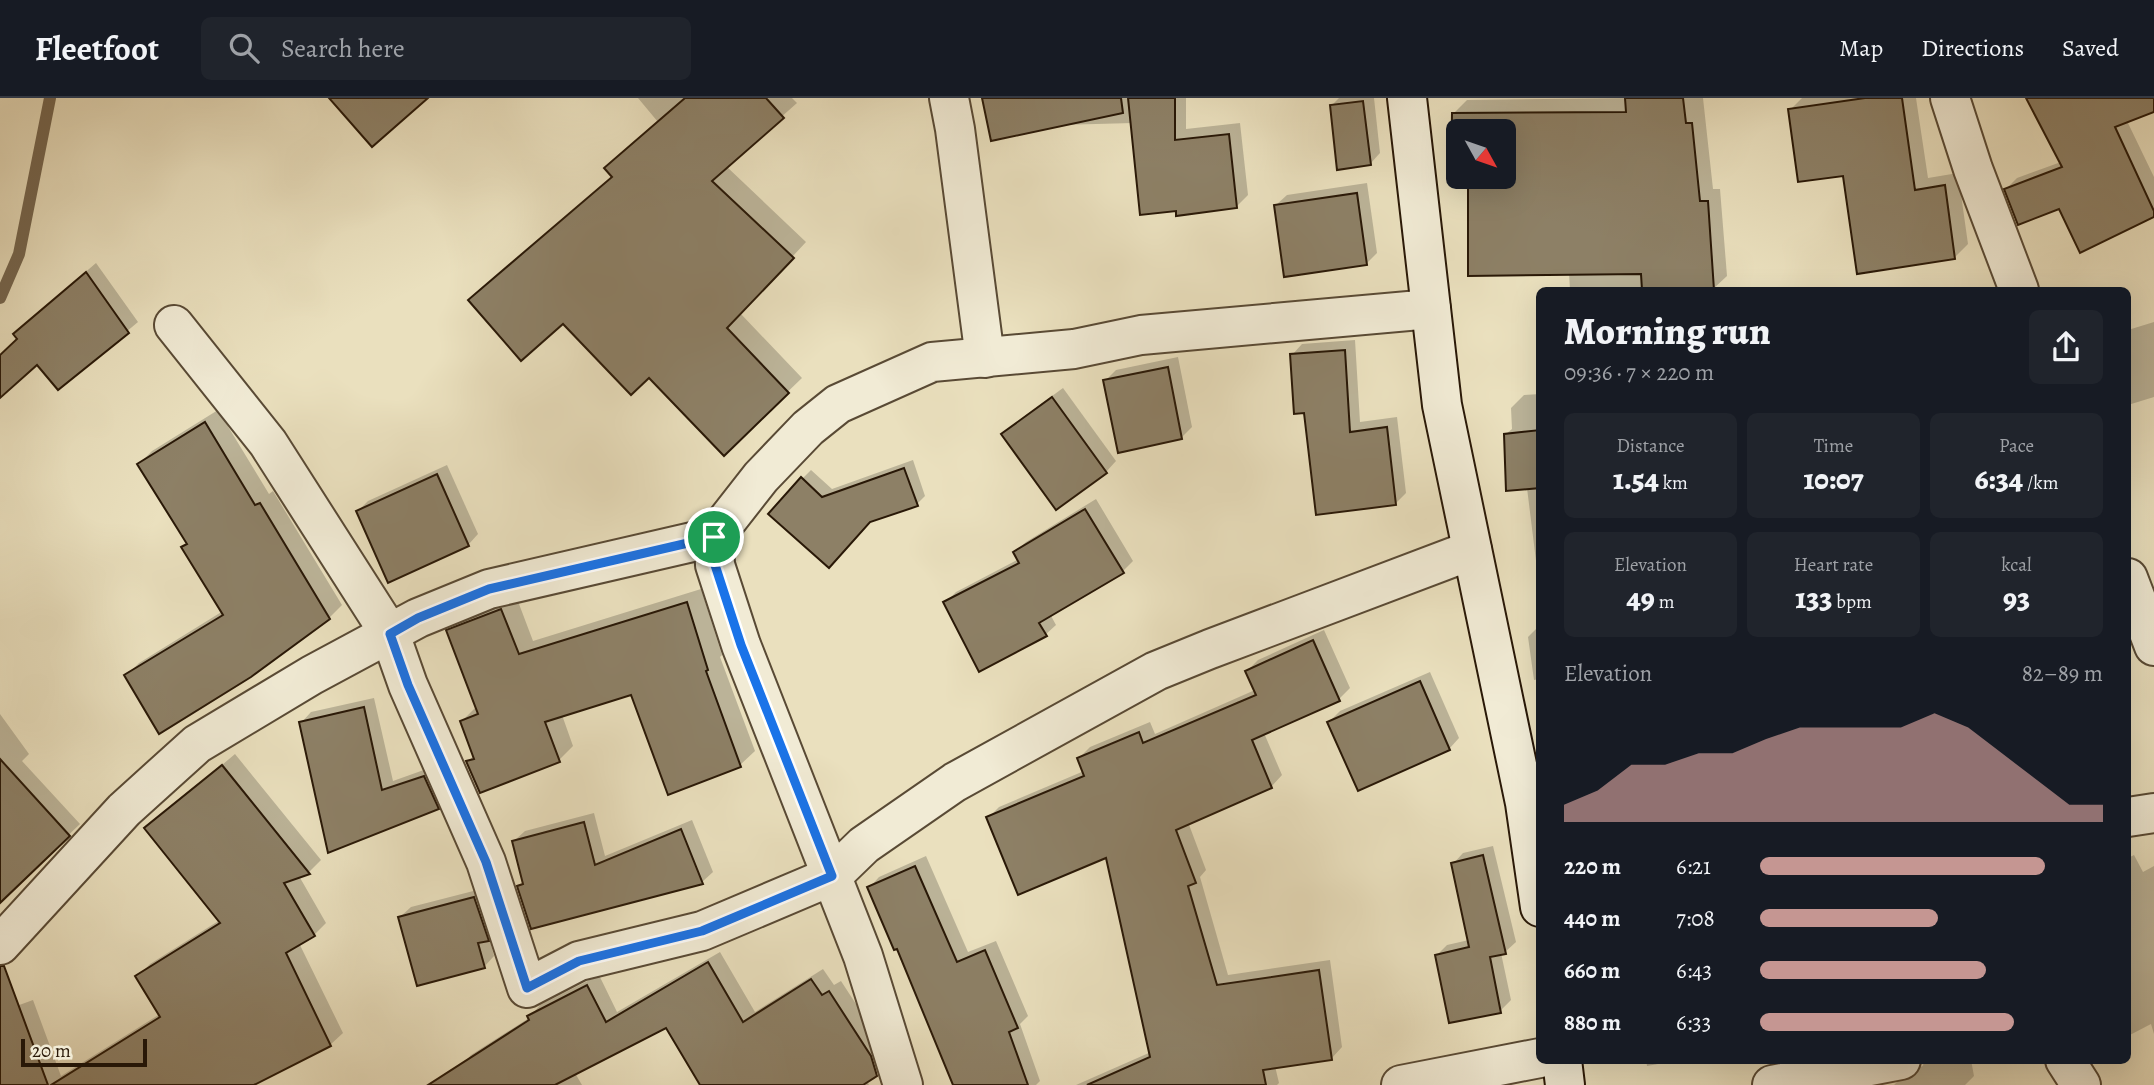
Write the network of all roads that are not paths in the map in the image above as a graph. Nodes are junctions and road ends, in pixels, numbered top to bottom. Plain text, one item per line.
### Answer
1 (949, 98) edge
2 (1407, 98) edge
3 (1950, 98) edge
4 (2018, 287) edge
5 (1430, 309) junction
6 (174, 326) dead end
7 (985, 358) junction
8 (714, 537) junction
9 (1472, 550) junction
10 (2131, 586) edge
11 (390, 634) junction
12 (2154, 646) edge
13 (2154, 813) edge
14 (2131, 817) edge
15 (832, 876) junction
16 (1536, 879) edge
17 (0, 945) edge
18 (1536, 1059) edge
19 (1562, 1064) edge
20 (1880, 1064) edge
21 (2068, 1064) edge
22 (903, 1085) edge
23 (1401, 1085) edge
24 (1565, 1085) edge
25 (1772, 1085) edge
26 (2081, 1085) edge

1 - 7 street
2 - 5 street
3 - 4 street
5 - 7 street
5 - 9 street
6 - 11 street
7 - 8 street
8 - 11 street
8 - 15 street
9 - 15 street
9 - 16 street
10 - 12 street
11 - 15 street
11 - 17 street
13 - 14 street
15 - 22 street
18 - 23 street
19 - 24 street
20 - 25 street
21 - 26 street

